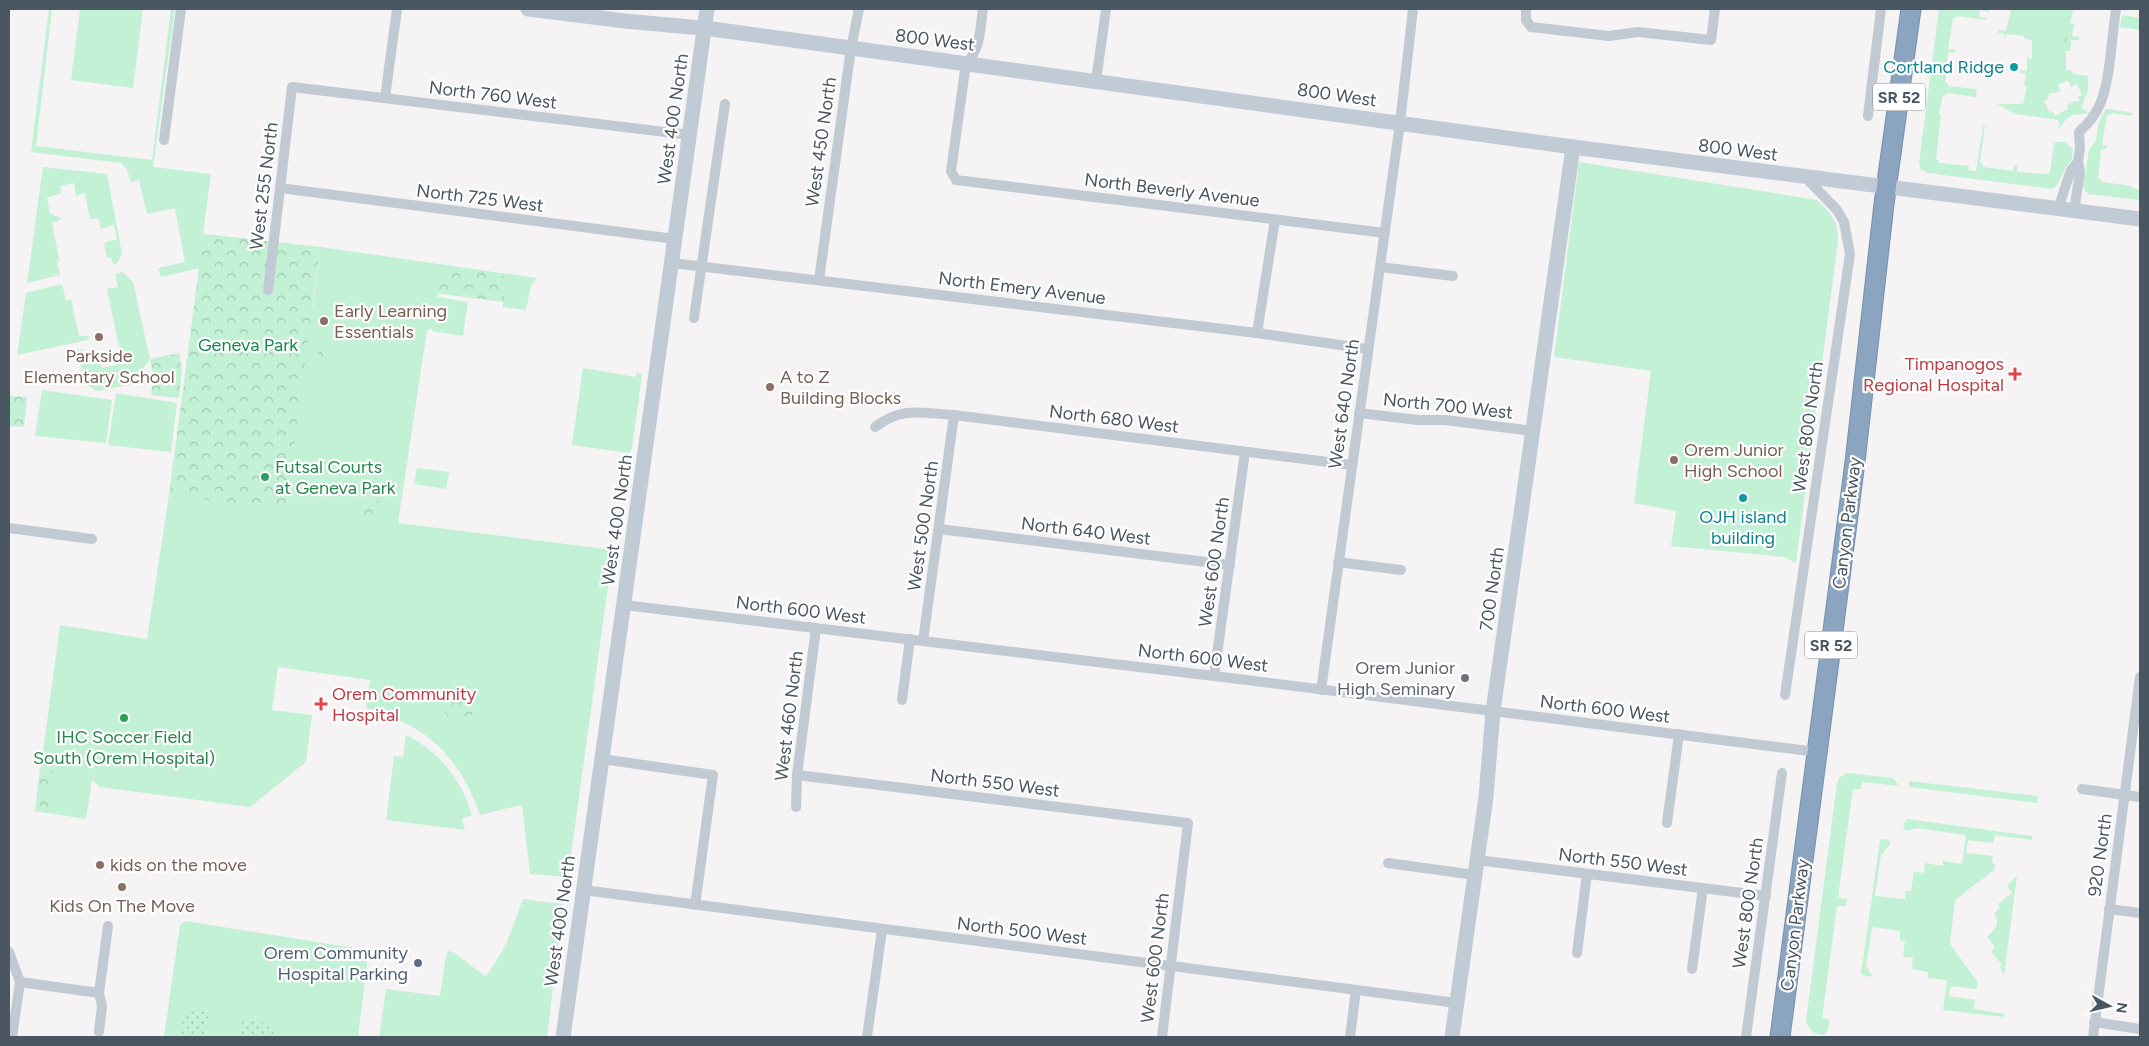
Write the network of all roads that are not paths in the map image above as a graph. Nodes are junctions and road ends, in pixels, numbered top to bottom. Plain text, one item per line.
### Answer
1 (181, 9) edge
2 (397, 9) edge
3 (528, 9) edge
4 (707, 9) edge
5 (859, 9) edge
6 (983, 9) edge
7 (1106, 9) edge
8 (1413, 9) edge
9 (1526, 9) edge
10 (1715, 9) edge
11 (1881, 9) edge
12 (1911, 9) edge
13 (2116, 9) edge
14 (704, 28) junction
15 (850, 48) junction
16 (966, 63) junction
17 (1096, 81) junction
18 (292, 87) joint
19 (385, 98) junction
20 (724, 104) dead end
21 (1868, 116) dead end
22 (1400, 123) junction
23 (690, 136) junction
24 (164, 140) dead end
25 (1573, 147) junction
26 (2078, 162) junction
27 (1805, 177) junction
28 (1886, 186) junction
29 (280, 188) junction
30 (2066, 210) junction
31 (2140, 219) edge
32 (1275, 220) junction
33 (1385, 233) junction
34 (675, 239) junction
35 (672, 263) junction
36 (702, 266) junction
37 (1380, 267) junction
38 (1453, 276) dead end
39 (819, 280) junction
40 (268, 290) dead end
41 (694, 318) dead end
42 (1257, 334) junction
43 (1368, 349) junction
44 (1359, 413) junction
45 (954, 415) junction
46 (875, 427) dead end
47 (1533, 431) junction
48 (1245, 452) junction
49 (1352, 465) junction
50 (9, 528) edge
51 (939, 529) junction
52 (92, 539) dead end
53 (1338, 562) junction
54 (1230, 565) junction
55 (1401, 570) dead end
56 (624, 605) junction
57 (816, 628) junction
58 (910, 639) junction
59 (923, 641) junction
60 (1214, 676) junction
61 (2140, 677) edge
62 (1321, 690) junction
63 (1786, 695) dead end
64 (902, 700) dead end
65 (1493, 711) junction
66 (1679, 734) junction
67 (1817, 752) junction
68 (602, 759) junction
69 (1782, 773) dead end
70 (797, 775) junction
71 (2082, 789) dead end
72 (2124, 795) junction
73 (2140, 797) edge
74 (796, 807) dead end
75 (1188, 823) joint
76 (1667, 823) dead end
77 (1477, 860) junction
78 (1388, 863) dead end
79 (1587, 874) junction
80 (1475, 875) junction
81 (1703, 888) junction
82 (583, 890) junction
83 (1766, 896) junction
84 (695, 905) junction
85 (2109, 909) junction
86 (2140, 913) edge
87 (108, 926) dead end
88 (882, 930) junction
89 (9, 952) edge
90 (1577, 953) dead end
91 (1170, 966) junction
92 (1692, 969) dead end
93 (20, 982) junction
94 (1356, 990) junction
95 (99, 993) junction
96 (1457, 1004) junction
97 (2094, 1022) junction
98 (2140, 1029) edge
99 (99, 1032) dead end
100 (12, 1037) edge
101 (563, 1037) edge
102 (868, 1037) edge
103 (1162, 1037) edge
104 (1350, 1037) edge
105 (1452, 1037) edge
106 (1746, 1037) edge
107 (1780, 1037) edge
108 (2093, 1037) edge

1 - 24 street
2 - 19 street
3 - 14 street, 800 West
4 - 14 street, West 400 North
5 - 15 street, West 450 North
6 - 16 street
7 - 17 street
8 - 22 street, West 640 North
9 - 10 street
11 - 21 street
12 - 28 highway, Canyon Parkway / SR 52
13 - 26 street
14 - 15 street, 800 West
14 - 23 street, West 400 North
15 - 16 street, 800 West
15 - 39 street, West 450 North
16 - 17 street, 800 West
16 - 32 street, North Beverly Avenue
17 - 22 street, 800 West
18 - 19 street, North 760 West
18 - 29 street, West 255 North
19 - 23 street, North 760 West
20 - 36 street
22 - 25 street, 800 West
22 - 33 street, West 640 North
23 - 34 street, West 400 North
25 - 27 street, 800 West
25 - 47 street, 700 North
26 - 30 street
26 - 30 street
27 - 28 street, 800 West
27 - 63 street, West 800 North
28 - 30 street, 800 West
28 - 67 highway, Canyon Parkway / SR 52
29 - 34 street, North 725 West
29 - 40 street, West 255 North
30 - 31 street, 800 West
32 - 33 street, North Beverly Avenue
32 - 42 street
33 - 37 street, West 640 North
34 - 35 street, West 400 North
35 - 36 street, North Emery Avenue
35 - 56 street, West 400 North
36 - 39 street, North Emery Avenue
36 - 41 street
37 - 38 street
37 - 43 street, West 640 North
39 - 42 street, North Emery Avenue
42 - 43 street, North Emery Avenue
43 - 44 street, West 640 North
44 - 47 street, North 700 West
44 - 49 street, West 640 North
45 - 46 street, North 680 West
45 - 48 street, North 680 West
45 - 51 street, West 500 North
47 - 65 street, 700 North
48 - 49 street, North 680 West
48 - 54 street, West 600 North
49 - 53 street, West 640 North
50 - 52 street
51 - 54 street, North 640 West
51 - 59 street, West 500 North
53 - 55 street
53 - 62 street, West 640 North
54 - 60 street, West 600 North
56 - 57 street, North 600 West
56 - 68 street, West 400 North
57 - 58 street, North 600 West
57 - 70 street, West 460 North
58 - 59 street, North 600 West
58 - 64 street
59 - 60 street, North 600 West
60 - 62 street, North 600 West
61 - 72 street, 920 North
62 - 65 street, North 600 West
65 - 66 street, North 600 West
65 - 77 street, 700 North
66 - 67 street, North 600 West
66 - 76 street
67 - 107 highway, Canyon Parkway / SR 52
68 - 82 street, West 400 North
68 - 84 street
69 - 83 street, West 800 North
70 - 74 street, West 460 North
70 - 75 street, North 550 West
71 - 72 street
72 - 73 street
72 - 85 street, 920 North
75 - 91 street, West 600 North
77 - 79 street, North 550 West
77 - 80 street, 700 North
78 - 80 street
79 - 81 street, North 550 West
79 - 90 street
80 - 96 street, 700 North
81 - 83 street, North 550 West
81 - 92 street
82 - 84 street, North 500 West
82 - 101 street, West 400 North
83 - 106 street, West 800 North
84 - 88 street, North 500 West
85 - 86 street
85 - 97 street, 920 North
87 - 95 street
88 - 91 street, North 500 West
88 - 102 street
89 - 93 street
91 - 94 street, North 500 West
91 - 103 street, West 600 North
93 - 95 street
93 - 100 street
94 - 96 street, North 500 West
94 - 104 street
95 - 99 street
96 - 105 street, 700 North
97 - 98 street
97 - 108 street, 920 North

